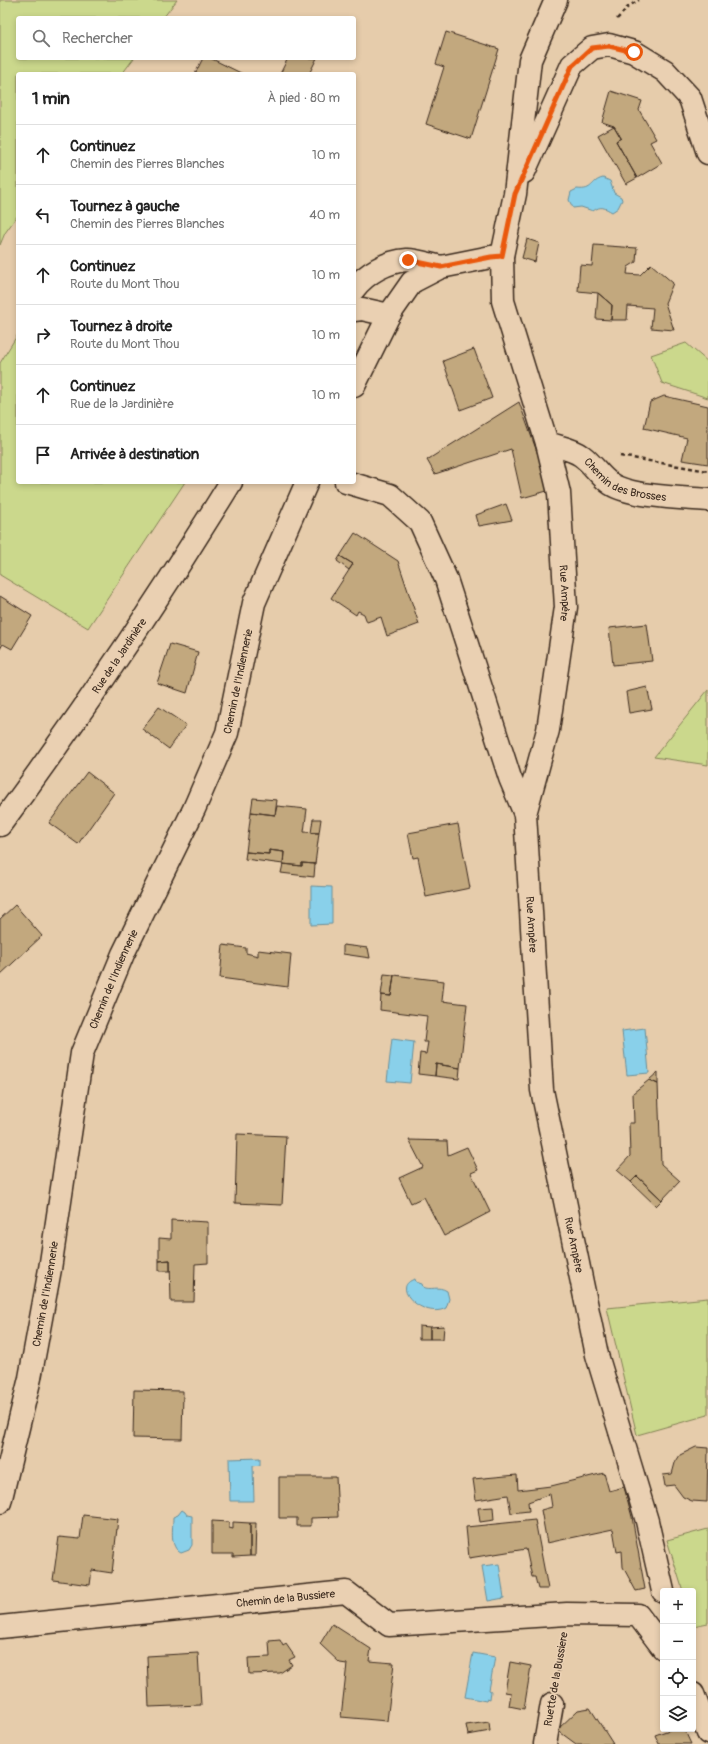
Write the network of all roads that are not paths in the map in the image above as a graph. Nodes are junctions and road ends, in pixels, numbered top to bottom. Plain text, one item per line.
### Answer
1 (556, 0) edge
2 (708, 153) edge
3 (515, 194) junction
4 (502, 256) junction
5 (441, 267) junction
6 (356, 286) edge
7 (356, 310) edge
8 (389, 315) junction
9 (356, 382) edge
10 (547, 443) junction
11 (231, 484) edge
12 (306, 484) edge
13 (353, 484) edge
14 (708, 500) edge
15 (525, 814) junction
16 (0, 825) edge
17 (8, 1437) edge
18 (0, 1502) edge
19 (662, 1588) edge
20 (0, 1627) edge
21 (660, 1644) edge
22 (694, 1696) edge
23 (552, 1704) road end
24 (708, 1733) edge
25 (545, 1744) edge

1 - 3 street
2 - 3 street
3 - 4 street, Rue Ampère
4 - 5 street
4 - 10 street, Rue Ampère
5 - 6 street
5 - 8 street
7 - 8 street
8 - 9 street
10 - 14 street, Chemin des Brosses
10 - 15 street, Rue Ampère
11 - 16 street, Rue de la Jardinière
12 - 17 street, Chemin de l'Indiennerie
13 - 15 street
15 - 19 street, Rue Ampère
17 - 18 street, Chemin de l'Indiennerie
20 - 21 street, Chemin de la Bussiere
22 - 24 street
23 - 25 street, Ruette de la Bussiere

